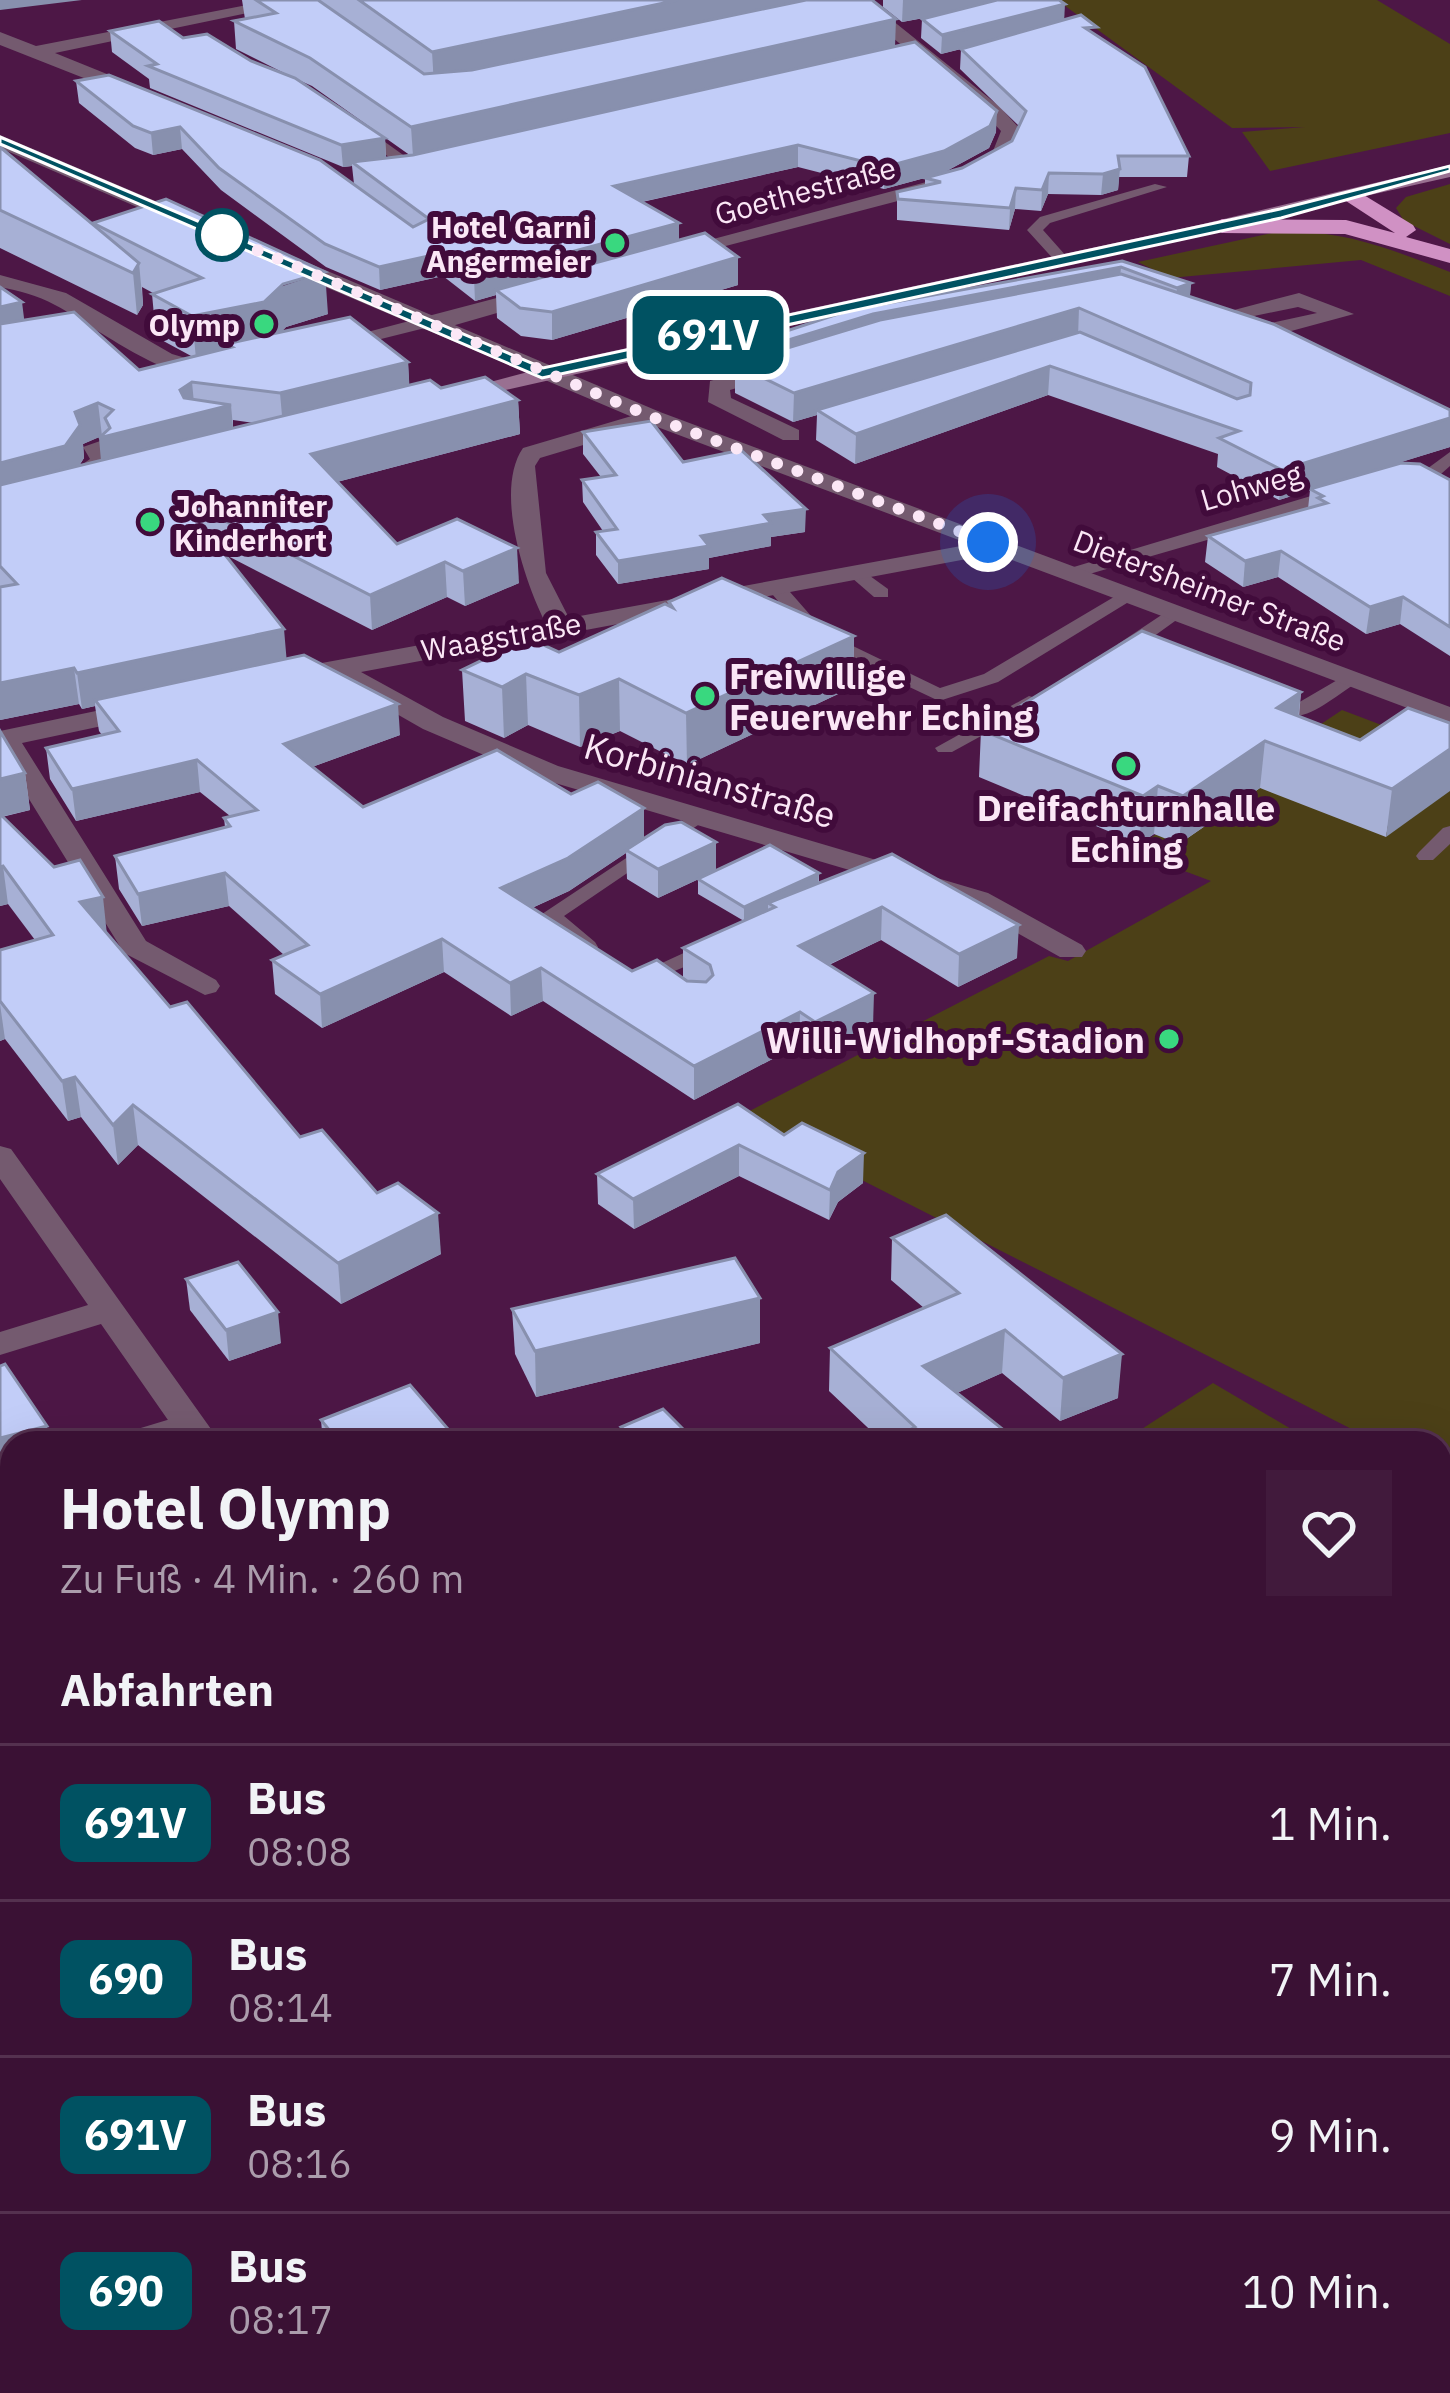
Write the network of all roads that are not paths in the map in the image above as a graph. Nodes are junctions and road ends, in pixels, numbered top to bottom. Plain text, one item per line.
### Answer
1 (888, 0) edge
2 (304, 5) edge
3 (853, 5) edge
4 (0, 38) edge
5 (927, 47) junction
6 (36, 51) junction
7 (898, 56) edge
8 (0, 58) edge
9 (166, 106) edge
10 (340, 118) edge
11 (0, 141) edge
12 (436, 162) edge
13 (413, 167) junction
14 (1450, 171) edge
15 (376, 173) edge
16 (1160, 187) dead end
17 (1345, 198) junction
18 (1222, 226) junction
19 (210, 230) edge
20 (1369, 232) junction
21 (261, 251) edge
22 (1450, 255) edge
23 (1062, 260) junction
24 (652, 262) edge
25 (0, 281) edge
26 (567, 286) edge
27 (425, 324) junction
28 (311, 340) edge
29 (807, 359) edge
30 (246, 365) edge
31 (542, 373) junction
32 (424, 403) edge
33 (652, 417) junction
34 (103, 445) edge
35 (743, 451) junction
36 (1450, 457) edge
37 (1426, 478) junction
38 (121, 479) edge
39 (1450, 490) edge
40 (69, 492) joint
41 (999, 545) junction
42 (1070, 572) junction
43 (859, 574) junction
44 (776, 588) junction
45 (881, 593) dead end
46 (1131, 595) junction
47 (1175, 612) junction
48 (559, 624) junction
49 (1125, 647) junction
50 (1146, 656) edge
51 (1104, 659) edge
52 (333, 667) junction
53 (1351, 678) junction
54 (269, 682) edge
55 (1042, 694) edge
56 (1251, 698) edge
57 (161, 705) edge
58 (1450, 716) edge
59 (3, 739) edge
60 (945, 748) dead end
61 (697, 817) junction
62 (1450, 832) edge
63 (1426, 856) dead end
64 (737, 936) edge
65 (1071, 951) dead end
66 (597, 956) edge
67 (205, 986) dead end
68 (682, 995) edge
69 (0, 1156) edge
70 (106, 1312) junction
71 (0, 1344) edge
72 (194, 1431) edge

1 - 3 street, Goethestraße
2 - 6 street
3 - 5 street, Goethestraße
4 - 6 street
5 - 7 street
5 - 24 street, Goethestraße
6 - 8 street
6 - 9 street
10 - 13 lane
11 - 19 street
12 - 13 street
13 - 15 street
14 - 17 main road
16 - 23 lane
17 - 18 main road
17 - 20 highway
17 - 22 highway
18 - 20 highway
18 - 23 main road
20 - 22 highway
21 - 27 street, Dietersheimer Straße
23 - 31 main road
25 - 30 street
26 - 27 street
27 - 28 street
27 - 31 street, Dietersheimer Straße
29 - 35 street
31 - 32 main road
31 - 33 street, Dietersheimer Straße
33 - 35 street, Dietersheimer Straße
33 - 48 street
34 - 40 lane
35 - 41 street, Dietersheimer Straße
36 - 37 lane
37 - 39 street, Lohweg
37 - 42 street, Lohweg
38 - 40 main road
41 - 42 street, Dietersheimer Straße
41 - 43 street, Waagstraße
42 - 46 street, Dietersheimer Straße
43 - 44 street, Waagstraße
43 - 45 lane
44 - 46 lane
44 - 48 street, Waagstraße
46 - 47 street, Dietersheimer Straße
47 - 49 lane
47 - 53 street, Dietersheimer Straße
48 - 52 street, Waagstraße
49 - 50 lane
49 - 51 lane
52 - 54 street, Waagstraße
52 - 61 street, Korbinianstraße
53 - 56 lane
53 - 58 street, Dietersheimer Straße
55 - 60 lane
57 - 59 street
59 - 67 street
61 - 65 street, Korbinianstraße
61 - 66 lane
62 - 63 lane
64 - 68 lane
69 - 70 street
70 - 71 street
70 - 72 street

